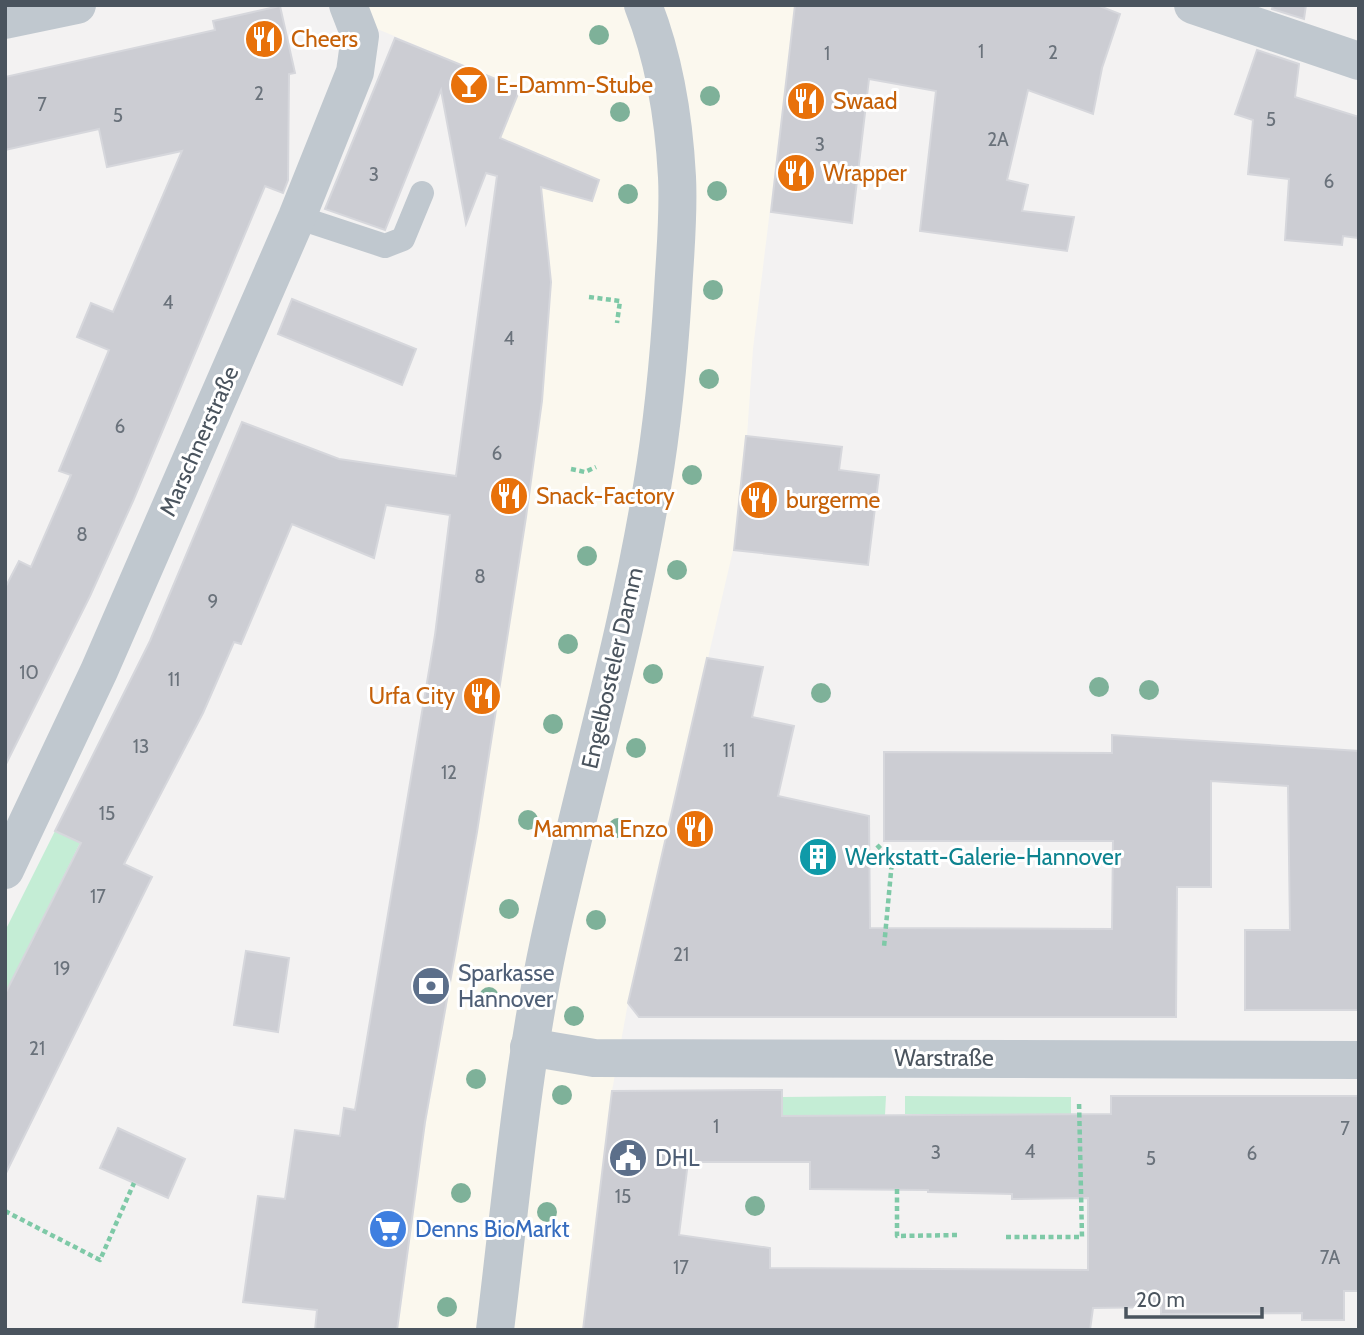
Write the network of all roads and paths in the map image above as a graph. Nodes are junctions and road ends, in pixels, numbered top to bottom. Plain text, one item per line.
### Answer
1 (77, 5) edge
2 (348, 5) edge
3 (643, 5) edge
4 (1193, 5) edge
5 (5, 20) edge
6 (1359, 61) edge
7 (422, 193) dead end
8 (297, 217) junction
9 (589, 297) dead end
10 (617, 323) dead end
11 (596, 467) dead end
12 (571, 468) dead end
13 (877, 845) dead end
14 (6, 868) edge
15 (884, 947) dead end
16 (529, 1047) junction
17 (1079, 1058) junction
18 (1359, 1060) edge
19 (134, 1183) dead end
20 (897, 1189) dead end
21 (5, 1211) edge
22 (958, 1235) dead end
23 (1006, 1237) dead end
24 (495, 1330) edge

1 - 5 street
2 - 8 street, Marschnerstraße
3 - 16 street, Engelbosteler Damm
4 - 6 street
7 - 8 lane
8 - 14 street, Marschnerstraße
9 - 10 path
11 - 12 path
13 - 15 path
16 - 17 street, Warstraße
16 - 24 street, Engelbosteler Damm
17 - 18 street, Warstraße
17 - 23 path
19 - 21 path
20 - 22 path

